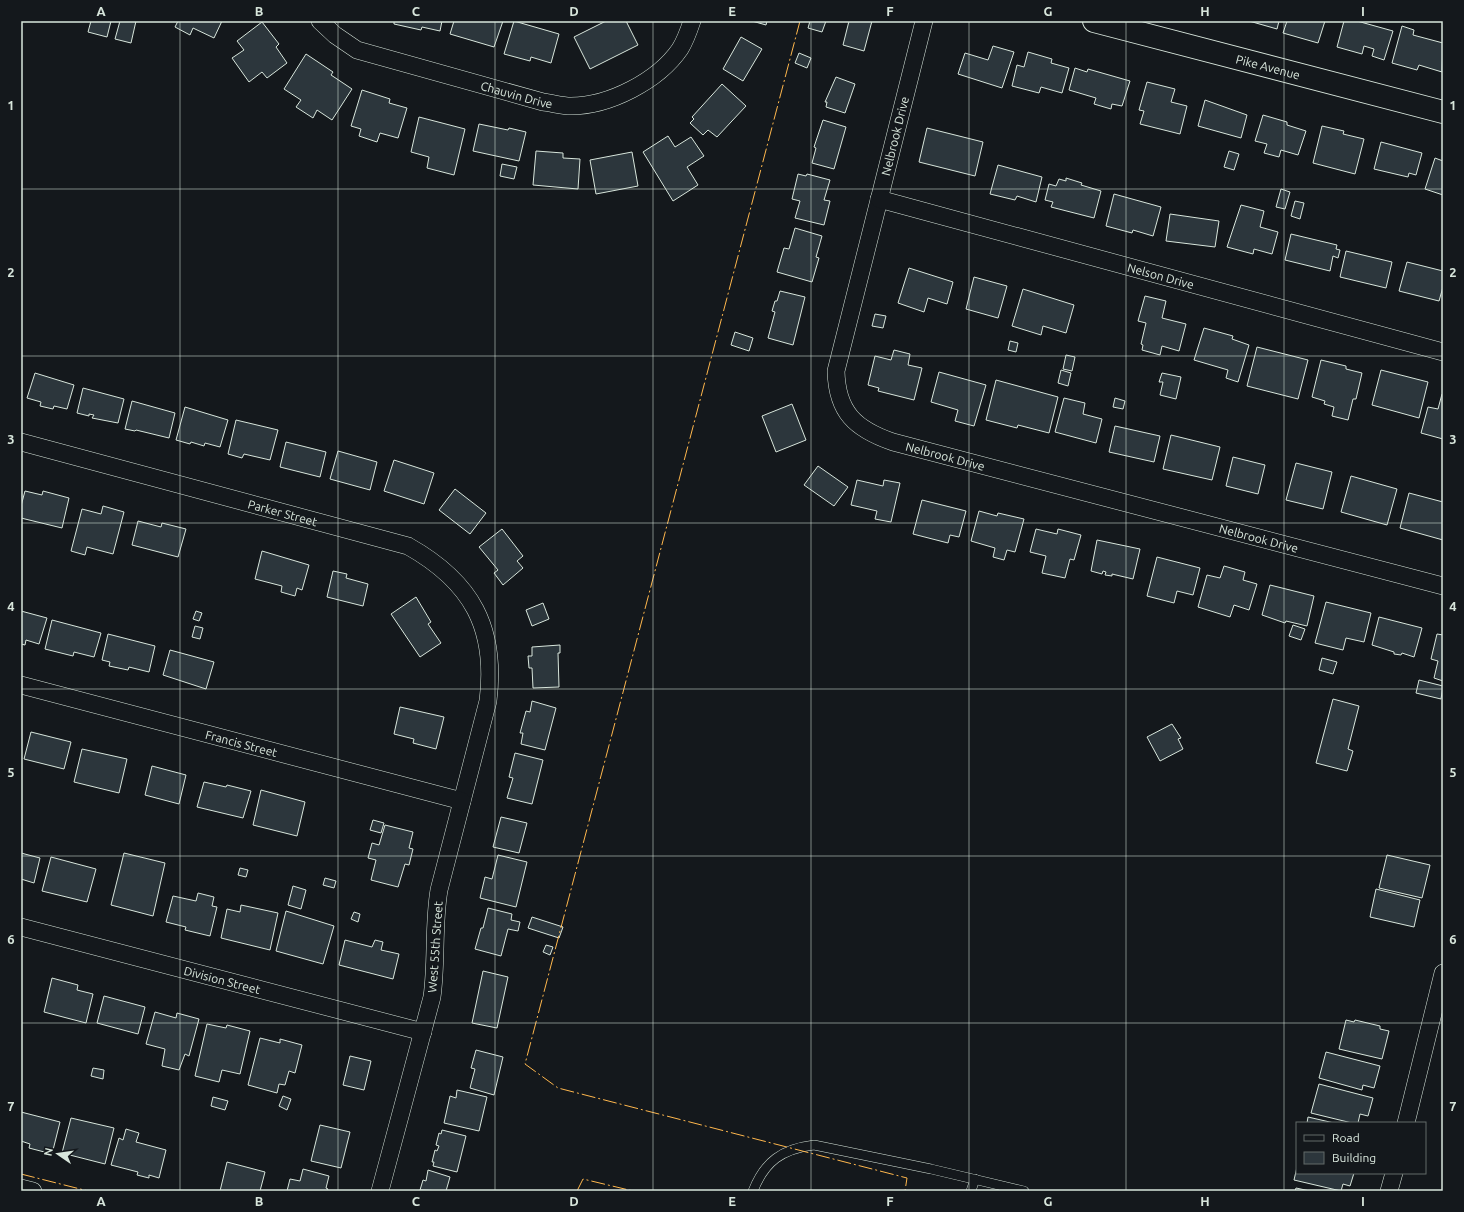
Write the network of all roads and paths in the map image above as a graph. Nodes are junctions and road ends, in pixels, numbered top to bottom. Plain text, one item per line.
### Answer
1 (320, 21) edge
2 (692, 21) edge
3 (924, 21) edge
4 (1094, 21) edge
5 (1443, 112) edge
6 (879, 199) junction
7 (1443, 352) edge
8 (21, 442) edge
9 (1443, 586) edge
10 (490, 654) joint
11 (21, 685) edge
12 (462, 801) junction
13 (21, 927) edge
14 (1443, 973) edge
15 (423, 1032) junction
16 (1406, 1122) edge
17 (1394, 1174) edge
18 (975, 1179) junction
19 (21, 1188) edge
20 (34, 1191) edge
21 (380, 1191) edge
22 (753, 1191) edge
23 (971, 1191) edge
24 (1024, 1191) edge
25 (1389, 1191) edge

1 - 2 street, Chauvin Drive
3 - 6 street, Nelbrook Drive
4 - 5 street, Pike Avenue
6 - 7 street, Nelson Drive
6 - 9 street, Nelbrook Drive
8 - 10 street, Parker Street
10 - 12 street, West 55th Street
11 - 12 street, Francis Street
12 - 15 street, West 55th Street
13 - 15 street, Division Street
14 - 16 street
15 - 21 street, West 55th Street
17 - 25 street
18 - 22 lane
18 - 23 lane
18 - 24 lane
19 - 20 street

